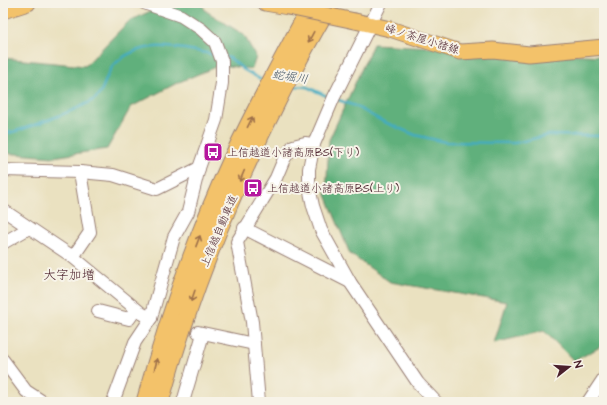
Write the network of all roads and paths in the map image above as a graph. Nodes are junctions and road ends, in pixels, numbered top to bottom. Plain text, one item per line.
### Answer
1 (28, 3) edge
2 (144, 3) edge
3 (265, 3) edge
4 (313, 3) edge
5 (330, 3) edge
6 (381, 3) edge
7 (3, 12) edge
8 (371, 24) junction
9 (604, 47) edge
10 (286, 68) junction
11 (269, 100) junction
12 (314, 144) junction
13 (199, 168) junction
14 (3, 170) edge
15 (80, 172) junction
16 (3, 210) edge
17 (29, 228) junction
18 (244, 228) junction
19 (3, 244) edge
20 (73, 258) junction
21 (350, 282) junction
22 (136, 309) junction
23 (98, 311) dead end
24 (151, 318) junction
25 (254, 344) junction
26 (3, 360) edge
27 (604, 378) edge
28 (43, 402) edge
29 (113, 402) edge
30 (146, 402) edge
31 (160, 402) edge
32 (183, 402) edge
33 (259, 402) edge
34 (436, 402) edge
35 (588, 402) edge

1 - 7 main road
2 - 13 street
3 - 8 main road, 峰ノ茶屋小諸線, bridge
4 - 10 highway, 上信越自動車道
5 -> 10 highway, 上信越自動車道
6 - 8 street
8 - 9 main road, 峰ノ茶屋小諸線
8 - 12 street
10 - 11 highway, 上信越自動車道
30 -> 11 highway, 上信越自動車道
11 -> 31 highway, 上信越自動車道
12 - 18 street
12 - 21 street
13 - 15 street
13 - 24 street
14 - 15 street
15 - 20 street
16 - 17 street
17 - 19 street
17 - 20 street
18 - 21 street
18 - 25 street
20 - 22 street
21 - 34 street
22 - 23 street
22 - 24 street
24 - 29 street
25 - 32 street
25 - 33 street
26 - 28 street
27 - 35 street

